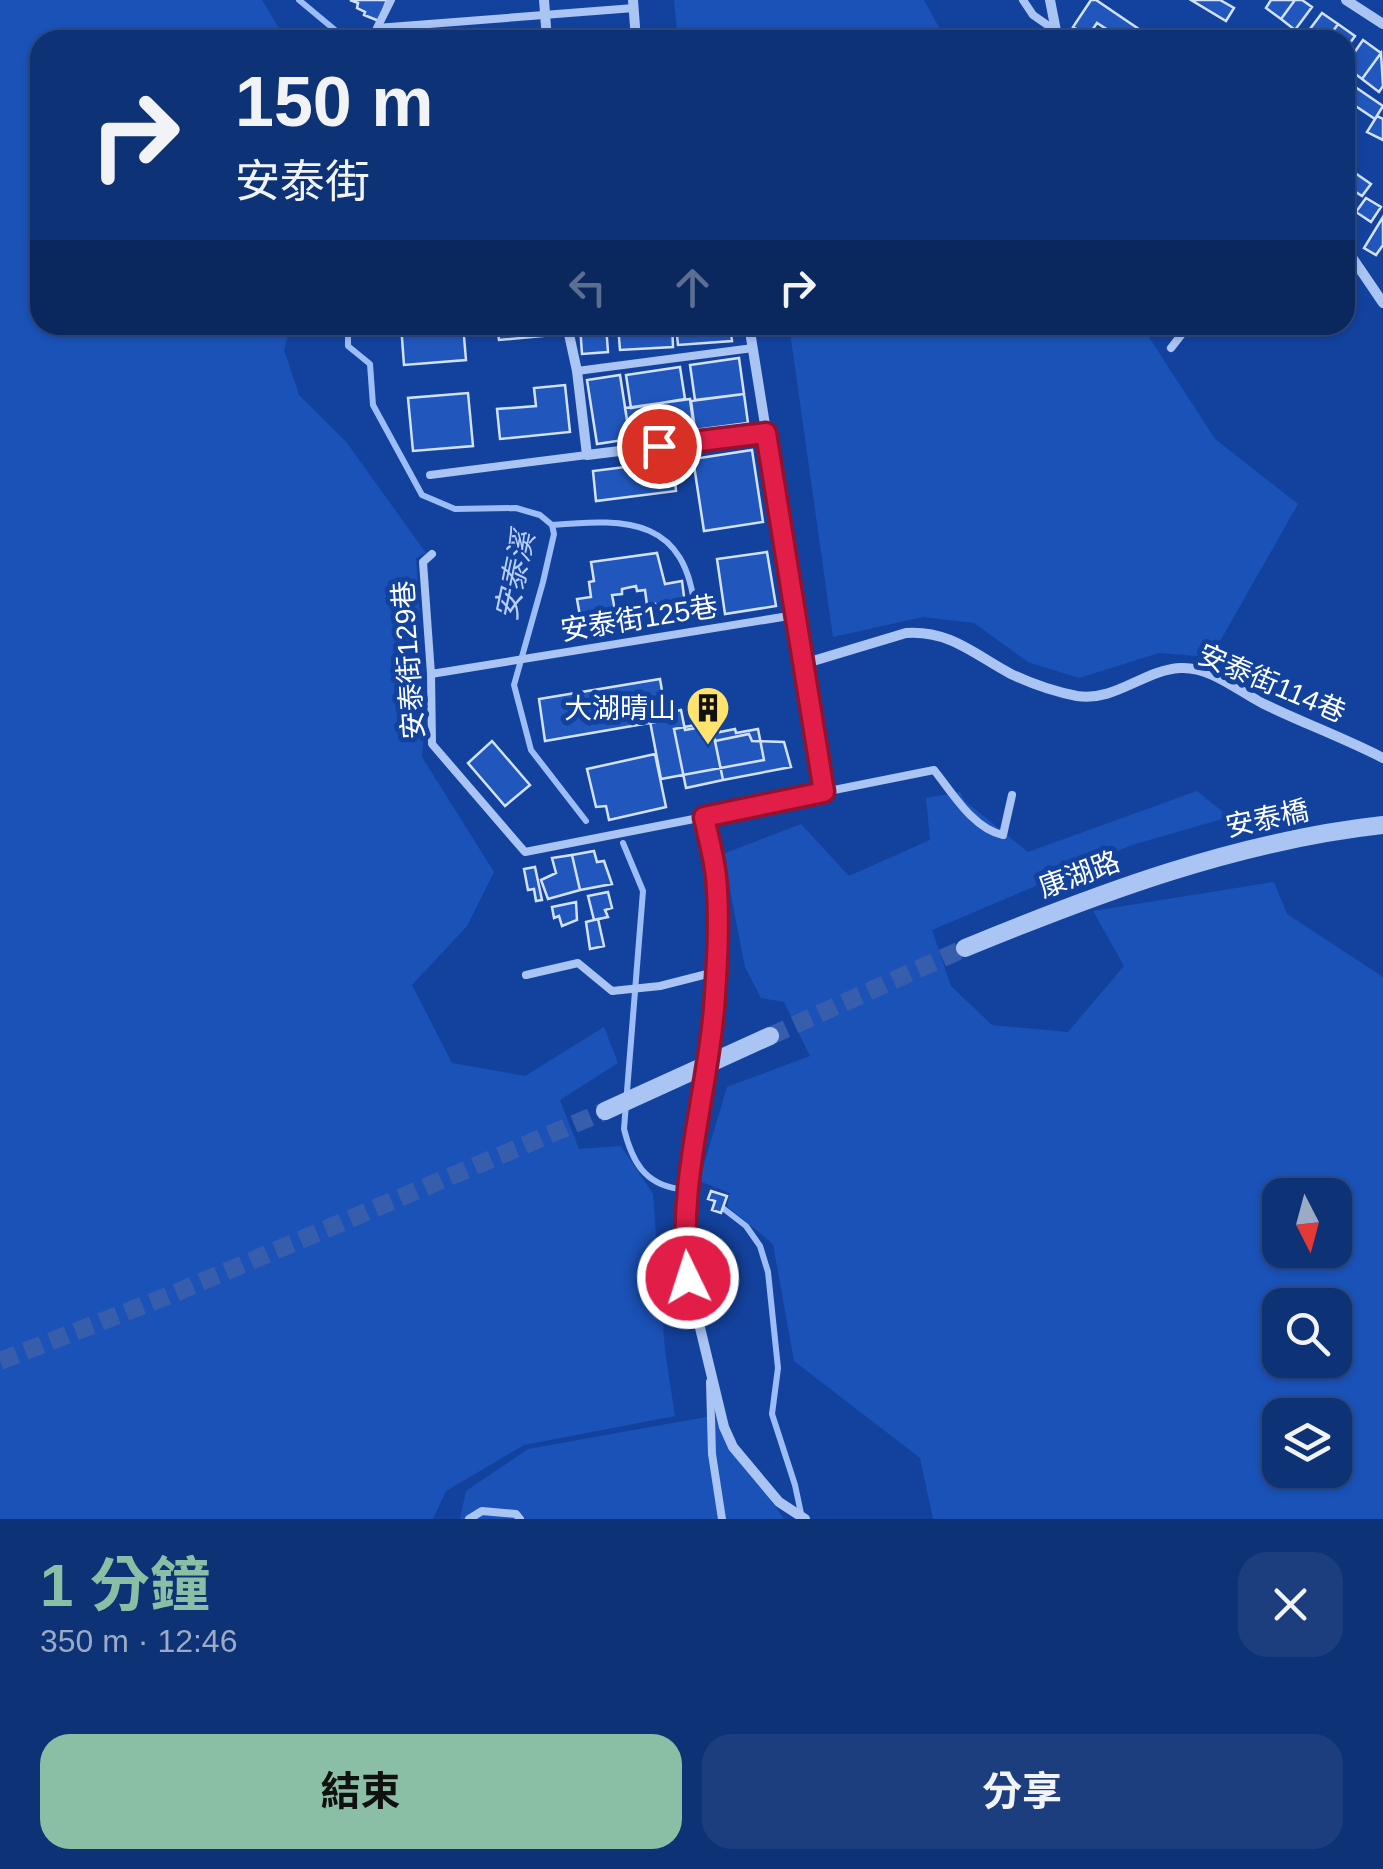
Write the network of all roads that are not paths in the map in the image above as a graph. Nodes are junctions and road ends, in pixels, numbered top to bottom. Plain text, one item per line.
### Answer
1 (391, 0) edge
2 (544, 0) edge
3 (1024, 0) edge
4 (1050, 0) edge
5 (1346, 0) edge
6 (633, 4) edge
7 (545, 15) junction
8 (1383, 24) edge
9 (546, 30) edge
10 (635, 30) edge
11 (1053, 30) edge
12 (1058, 30) edge
13 (1355, 262) edge
14 (1383, 303) edge
15 (570, 335) edge
16 (751, 335) edge
17 (1182, 335) edge
18 (753, 348) junction
19 (1172, 348) dead end
20 (578, 371) junction
21 (766, 433) junction
22 (587, 455) junction
23 (430, 475) dead end
24 (432, 554) dead end
25 (795, 615) junction
26 (803, 664) junction
27 (431, 674) junction
28 (1383, 758) edge
29 (824, 792) junction
30 (1012, 796) dead end
31 (704, 817) junction
32 (1383, 825) edge
33 (1214, 858) joint
34 (965, 948) tunnel mouth
35 (715, 972) junction
36 (526, 975) dead end
37 (770, 1036) tunnel mouth
38 (605, 1111) tunnel mouth
39 (710, 1373) junction
40 (789, 1514) edge
41 (469, 1519) edge
42 (520, 1519) edge
43 (722, 1519) edge
44 (804, 1519) edge

1 - 7 lane
2 - 7 street
3 - 11 lane
4 - 12 street
5 - 8 street
6 - 7 lane
6 - 10 street
7 - 9 street
13 - 14 street
15 - 20 street
16 - 18 street
17 - 19 lane
18 - 20 lane
18 - 21 street
20 - 22 street
21 - 22 street
21 - 25 street
22 - 23 lane
24 - 27 lane, 安泰街129巷
25 - 26 street
25 - 27 lane, 安泰街125巷
26 - 28 street, 安泰街114巷
26 - 29 street
27 - 31 lane, 安泰街129巷
29 - 30 lane
29 - 31 street
31 - 35 street
32 - 33 street, 安泰橋
33 - 34 street, 康湖路
35 - 36 lane
35 - 39 street
37 - 38 street
39 - 40 street
39 - 43 lane
40 - 44 street
41 - 42 lane

